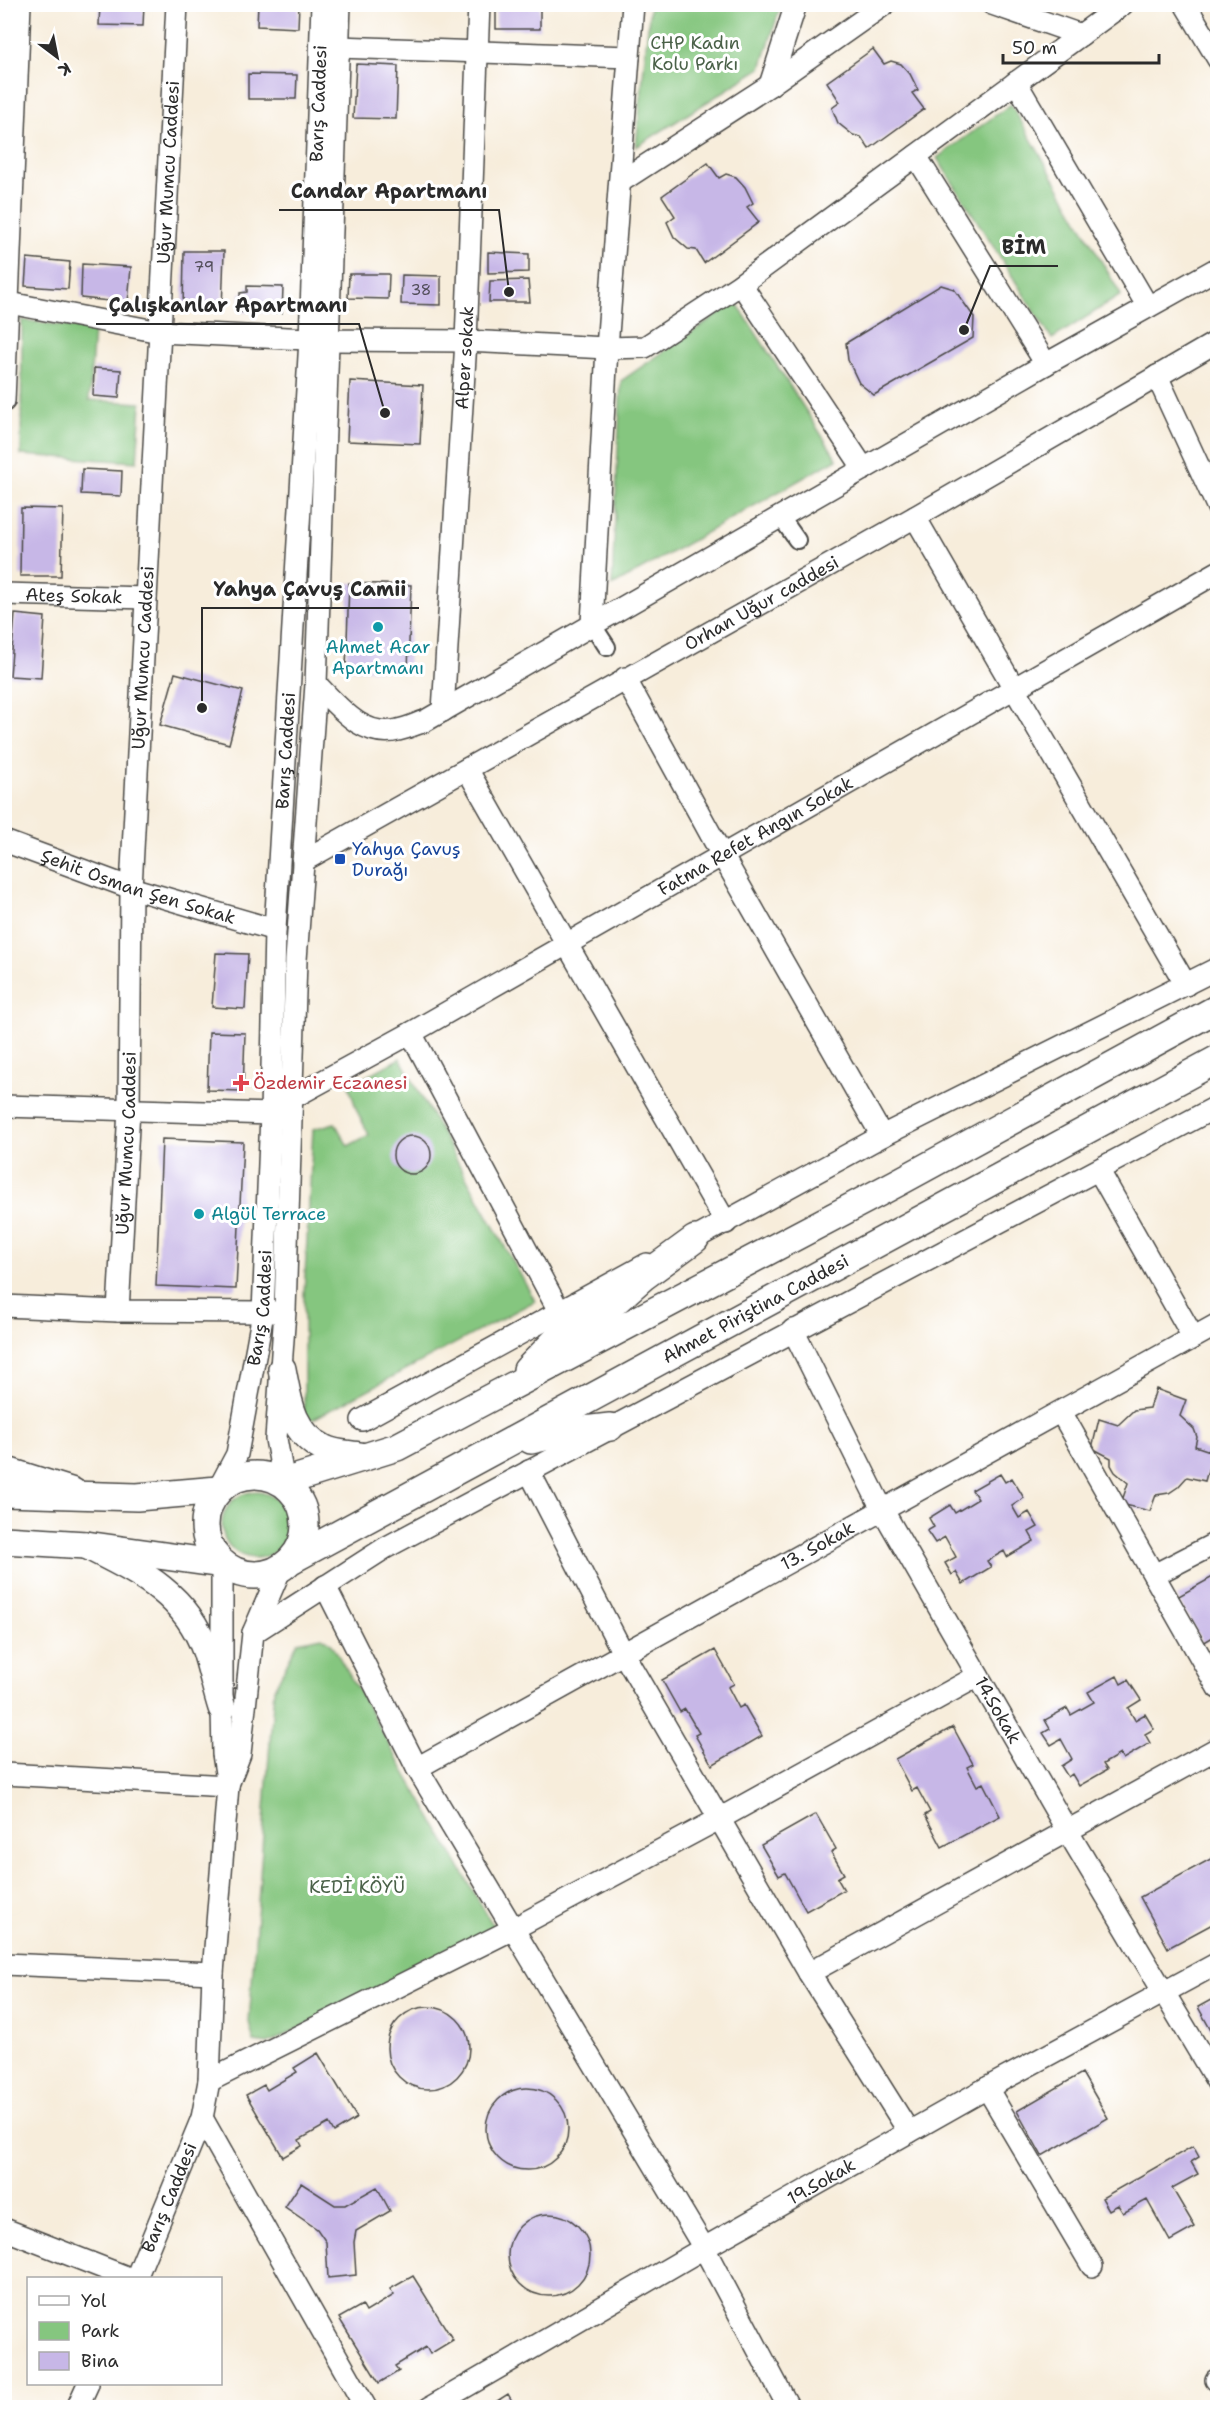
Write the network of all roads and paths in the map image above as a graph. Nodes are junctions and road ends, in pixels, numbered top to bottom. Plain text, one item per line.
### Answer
1 (20, 4) edge
2 (177, 4) edge
3 (322, 4) edge
4 (340, 4) edge
5 (479, 4) edge
6 (633, 4) edge
7 (796, 4) edge
8 (885, 4) edge
9 (992, 4) edge
10 (1123, 4) edge
11 (1185, 4) edge
12 (1081, 35) junction
13 (338, 47) junction
14 (478, 52) junction
15 (629, 57) junction
16 (1218, 58) edge
17 (1016, 82) junction
18 (770, 85) junction
19 (916, 156) junction
20 (620, 182) junction
21 (1218, 268) edge
22 (741, 284) junction
23 (6, 302) edge
24 (1148, 307) junction
25 (160, 332) junction
26 (320, 339) junction
27 (466, 341) junction
28 (1218, 341) edge
29 (607, 348) junction
30 (1046, 364) junction
31 (1157, 376) junction
32 (4, 401) edge
33 (864, 469) junction
34 (1218, 508) edge
35 (780, 516) junction
36 (915, 517) junction
37 (797, 540) dead end
38 (1218, 572) edge
39 (4, 594) edge
40 (146, 598) junction
41 (592, 624) junction
42 (607, 647) dead end
43 (625, 678) junction
44 (316, 684) junction
45 (1013, 689) junction
46 (443, 711) junction
47 (467, 769) junction
48 (4, 841) edge
49 (722, 855) junction
50 (303, 861) junction
51 (131, 888) junction
52 (275, 930) junction
53 (565, 944) junction
54 (1218, 968) edge
55 (1186, 985) junction
56 (1218, 1008) edge
57 (411, 1033) junction
58 (1218, 1059) edge
59 (292, 1098) junction
60 (4, 1106) edge
61 (1218, 1106) edge
62 (129, 1109) junction
63 (272, 1114) junction
64 (882, 1136) junction
65 (1099, 1171) junction
66 (726, 1223) junction
67 (695, 1239) junction
68 (4, 1306) edge
69 (118, 1311) junction
70 (285, 1311) junction
71 (559, 1311) junction
72 (263, 1313) junction
73 (1218, 1324) edge
74 (793, 1330) junction
75 (1193, 1337) junction
76 (282, 1369) junction
77 (511, 1387) junction
78 (1061, 1412) junction
79 (362, 1420) dead end
80 (610, 1427) junction
81 (498, 1448) junction
82 (367, 1457) junction
83 (4, 1467) edge
84 (529, 1471) junction
85 (284, 1482) junction
86 (218, 1490) junction
87 (4, 1493) edge
88 (98, 1497) junction
89 (882, 1509) junction
90 (6, 1541) edge
91 (1218, 1542) edge
92 (86, 1545) junction
93 (287, 1563) junction
94 (222, 1564) junction
95 (1154, 1575) junction
96 (325, 1586) junction
97 (253, 1633) junction
98 (622, 1653) junction
99 (978, 1676) junction
100 (1218, 1688) edge
101 (222, 1708) junction
102 (1218, 1748) edge
103 (417, 1768) junction
104 (4, 1774) edge
105 (228, 1786) junction
106 (719, 1819) junction
107 (1068, 1832) junction
108 (513, 1929) junction
109 (1218, 1963) edge
110 (4, 1964) edge
111 (213, 1973) junction
112 (809, 1973) junction
113 (1165, 1993) junction
114 (209, 2081) junction
115 (1218, 2083) edge
116 (987, 2088) junction
117 (202, 2118) junction
118 (909, 2132) junction
119 (4, 2229) edge
120 (704, 2247) junction
121 (1092, 2266) dead end
122 (126, 2277) edge
123 (136, 2277) edge
124 (88, 2385) edge
125 (77, 2408) edge
126 (366, 2408) edge
127 (429, 2408) edge
128 (789, 2408) edge

1 - 23 street
2 - 25 street, Uğur Mumcu Caddesi
3 - 26 street, Barış Caddesi
4 - 13 street, Barış Caddesi
5 - 14 street, Alper sokak
6 - 15 street
7 - 18 street
8 - 18 street
9 - 12 street
10 - 12 street
11 - 16 street
12 - 17 street
13 - 14 street
13 - 26 street, Barış Caddesi
14 - 15 street
14 - 27 street, Alper sokak
15 - 20 street
17 - 19 street
17 - 24 street
18 - 20 street
19 - 22 street
19 - 30 street
20 - 29 street
21 - 24 street
22 - 29 street
22 - 33 street
23 - 25 street
23 - 32 street
24 - 30 street
25 - 26 street
25 - 40 street, Uğur Mumcu Caddesi
26 - 27 street
26 - 44 street, Barış Caddesi
26 - 52 street, Barış Caddesi
27 - 29 street
27 - 46 street, Alper sokak
28 - 31 street, Orhan Uğur caddesi
29 - 41 street
30 - 33 street
31 - 34 street
31 - 36 street, Orhan Uğur caddesi
33 - 35 street
35 - 37 street
35 - 41 street
36 - 43 street, Orhan Uğur caddesi
36 - 45 street
38 - 45 street, Fatma Refet Angın Sokak
39 - 40 street, Ateş Sokak
40 - 51 street, Uğur Mumcu Caddesi
41 - 42 street
41 - 46 street
43 - 47 street, Orhan Uğur caddesi
43 - 49 street
44 - 46 street
44 - 50 street, Barış Caddesi
45 - 49 street, Fatma Refet Angın Sokak
45 - 55 street
47 - 50 street, Orhan Uğur caddesi
47 - 53 street
48 - 51 street, Şehit Osman Şen Sokak
49 - 53 street, Fatma Refet Angın Sokak
49 - 64 street
50 - 59 street, Barış Caddesi
51 - 52 street, Şehit Osman Şen Sokak
51 - 62 street, Uğur Mumcu Caddesi
52 - 63 street, Barış Caddesi
53 - 57 street, Fatma Refet Angın Sokak
53 - 66 street
54 - 55 street
55 - 64 street
56 - 77 street
57 - 59 street, Fatma Refet Angın Sokak
57 - 71 street
58 - 81 street, Ahmet Piriştina Caddesi
59 - 63 street, Fatma Refet Angın Sokak
59 - 70 street, Barış Caddesi
60 - 62 street
61 - 65 street
62 - 63 street
62 - 69 street, Uğur Mumcu Caddesi
63 - 72 street, Barış Caddesi
64 - 66 street
65 - 74 street
65 - 75 street
66 - 67 street
67 - 71 street
67 - 77 street
68 - 69 street
69 - 72 street
70 - 72 street
70 - 76 street, Barış Caddesi
71 - 79 street
72 - 86 street, Barış Caddesi
73 - 75 street, 13. Sokak
74 - 80 street
74 - 89 street, 14.Sokak
75 - 78 street, 13. Sokak
76 - 82 street
76 - 85 street, Barış Caddesi
77 - 82 street
78 - 89 street, 13. Sokak
78 - 95 street
80 - 81 street
80 - 84 street
81 - 93 street, Ahmet Piriştina Caddesi
82 - 85 street
83 - 88 street
84 - 96 street
84 - 98 street
85 - 86 street
85 - 93 street
86 - 88 street
86 - 94 street
87 - 88 street
89 - 98 street, 13. Sokak
89 - 99 street, 14.Sokak
90 - 92 street
91 - 95 street
92 - 94 street
92 - 101 street
93 - 94 street
93 - 97 street
94 - 101 street
95 - 100 street
96 - 97 street
96 - 103 street
97 - 105 street
98 - 103 street, 13. Sokak
98 - 106 street
99 - 106 street
99 - 107 street, 14.Sokak
101 - 105 street
102 - 107 street
103 - 108 street
104 - 105 street
105 - 111 street, Barış Caddesi
106 - 108 street
106 - 112 street
107 - 112 street
107 - 113 street, 14.Sokak
108 - 114 street
108 - 120 street
109 - 113 street, 19.Sokak
110 - 111 street
111 - 114 street, Barış Caddesi
112 - 118 street
113 - 115 street, 14.Sokak
113 - 116 street, 19.Sokak
114 - 117 street, Barış Caddesi
116 - 118 street, 19.Sokak
116 - 121 street
117 - 123 street, Barış Caddesi
117 - 126 street
118 - 120 street, 19.Sokak
119 - 122 street
120 - 127 street, 19.Sokak
120 - 128 street
124 - 125 street

